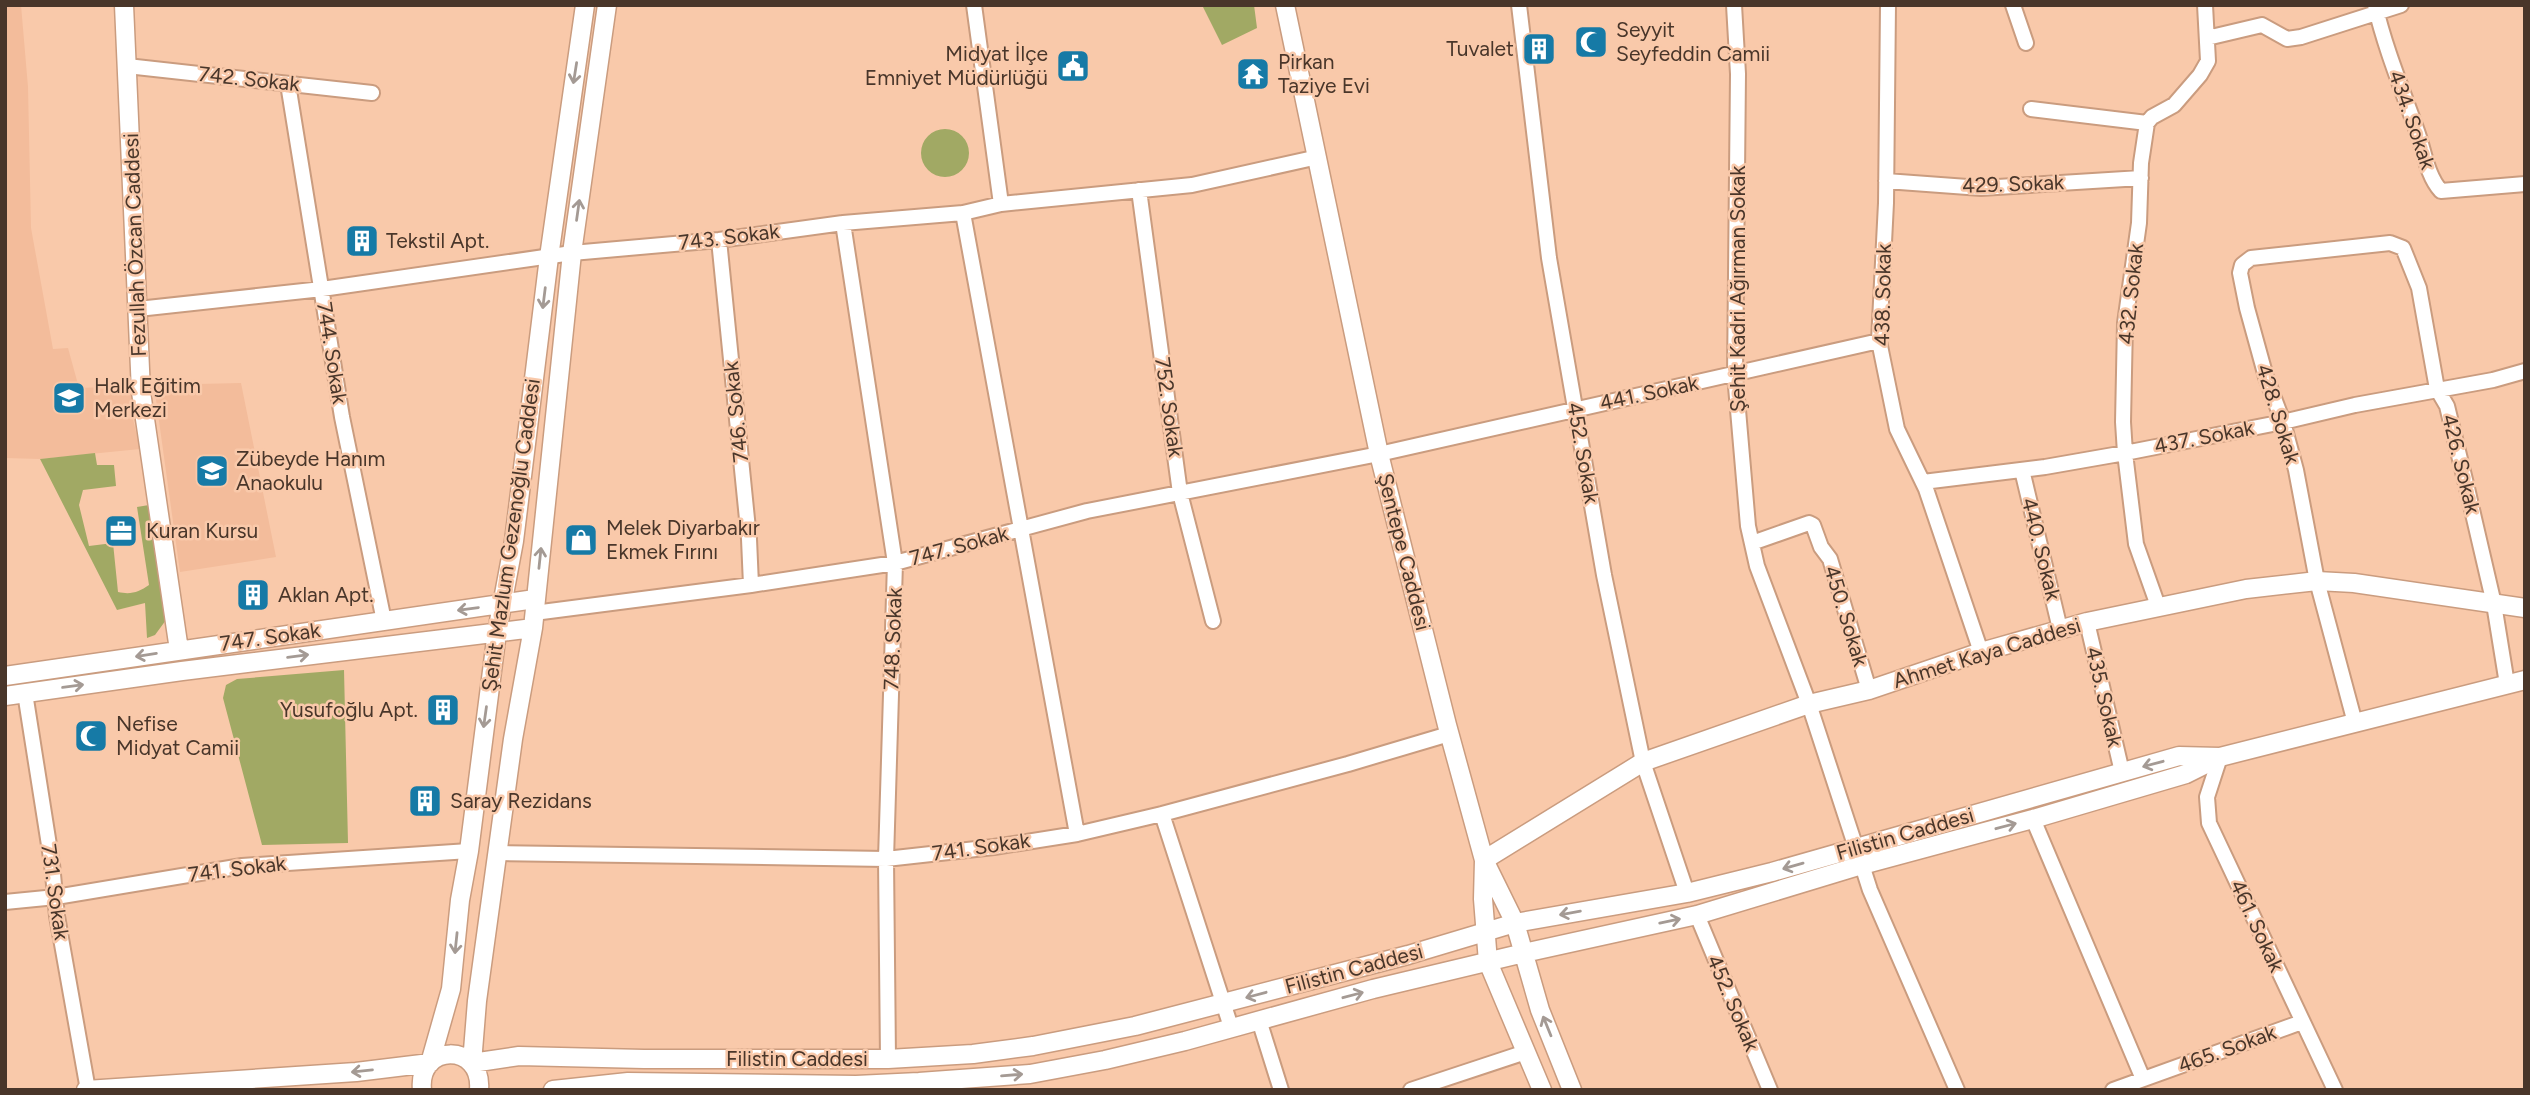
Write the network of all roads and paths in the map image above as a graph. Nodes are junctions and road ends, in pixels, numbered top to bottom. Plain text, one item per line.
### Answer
1 (124, 5) edge
2 (586, 5) edge
3 (607, 5) edge
4 (975, 5) edge
5 (1285, 5) edge
6 (1519, 5) edge
7 (1734, 5) edge
8 (1888, 5) edge
9 (2013, 5) edge
10 (2205, 5) edge
11 (2400, 5) edge
12 (2376, 9) edge
13 (2207, 37) junction
14 (2026, 43) dead end
15 (127, 66) junction
16 (288, 84) junction
17 (372, 93) dead end
18 (2031, 108) dead end
19 (2147, 123) junction
20 (1318, 156) junction
21 (2140, 178) junction
22 (1886, 181) junction
23 (2525, 184) edge
24 (1139, 190) junction
25 (1000, 204) junction
26 (962, 213) junction
27 (843, 223) junction
28 (719, 240) junction
29 (2403, 248) joint
30 (572, 253) junction
31 (549, 257) junction
32 (322, 289) junction
33 (138, 309) junction
34 (1879, 341) junction
35 (2525, 371) edge
36 (1735, 375) junction
37 (2437, 389) junction
38 (1575, 409) junction
39 (2283, 422) junction
40 (2125, 453) junction
41 (1379, 454) junction
42 (2022, 470) junction
43 (1923, 482) junction
44 (1181, 493) junction
45 (1020, 529) junction
46 (1752, 542) junction
47 (895, 563) junction
48 (2317, 581) junction
49 (751, 585) junction
50 (502, 604) junction
51 (2494, 604) junction
52 (2158, 606) junction
53 (2525, 608) edge
54 (534, 614) junction
55 (384, 621) junction
56 (1213, 621) dead end
57 (2087, 622) junction
58 (2060, 629) junction
59 (497, 632) junction
60 (179, 650) junction
61 (1981, 652) junction
62 (5, 676) edge
63 (2525, 680) edge
64 (2507, 684) junction
65 (1869, 690) junction
66 (25, 693) junction
67 (5, 696) edge
68 (1809, 704) junction
69 (2355, 723) junction
70 (1449, 734) junction
71 (2220, 757) junction
72 (1643, 762) junction
73 (2122, 772) junction
74 (1162, 814) junction
75 (2034, 819) junction
76 (1077, 834) junction
77 (470, 851) junction
78 (499, 853) junction
79 (1859, 856) junction
80 (886, 859) junction
81 (1484, 860) junction
82 (1687, 893) junction
83 (56, 897) junction
84 (5, 902) edge
85 (1697, 915) junction
86 (1515, 923) junction
87 (1485, 934) junction
88 (1524, 953) junction
89 (1489, 962) junction
90 (1223, 1004) junction
91 (1259, 1020) junction
92 (2302, 1023) junction
93 (1231, 1027) junction
94 (1526, 1052) junction
95 (888, 1059) junction
96 (430, 1063) junction
97 (472, 1063) junction
98 (2143, 1079) junction
99 (963, 1085) edge
100 (785, 1087) edge
101 (87, 1090) edge
102 (422, 1090) edge
103 (479, 1090) edge
104 (553, 1090) edge
105 (1281, 1090) edge
106 (1411, 1090) edge
107 (1542, 1090) edge
108 (1572, 1090) edge
109 (1770, 1090) edge
110 (1957, 1090) edge
111 (2113, 1090) edge
112 (2335, 1090) edge

1 - 15 street, Fezullah Özcan Caddesi
2 -> 31 street, Şehit Mazlum Gezenoğlu Caddesi
30 -> 3 street, Şehit Mazlum Gezenoğlu Caddesi
4 - 25 street
5 - 20 street, Şentepe Caddesi
6 - 38 street, 452. Sokak
7 - 36 street, Şehit Kadri Ağırman Sokak
8 - 22 street, 438. Sokak
9 - 14 street
10 - 13 street
11 - 12 street
12 - 13 street
12 - 23 street, 434. Sokak
13 - 19 street
15 - 16 street, 742. Sokak
15 - 33 street, Fezullah Özcan Caddesi
16 - 17 street, 742. Sokak
16 - 32 street, 744. Sokak
18 - 19 street
19 - 21 street, 432. Sokak
20 - 24 street, 743. Sokak
20 - 41 street, Şentepe Caddesi
21 - 22 street, 429. Sokak
21 - 40 street, 432. Sokak
22 - 34 street, 438. Sokak
24 - 25 street, 743. Sokak
24 - 44 street, 752. Sokak
25 - 26 street, 743. Sokak
26 - 27 street, 743. Sokak
26 - 45 street
27 - 28 street, 743. Sokak
27 - 47 street, 748. Sokak
28 - 30 street, 743. Sokak
28 - 49 street, 746. Sokak
29 - 37 street, 426. Sokak
29 - 39 street, 428. Sokak
30 - 31 street, 743. Sokak
54 -> 30 street, Şehit Mazlum Gezenoğlu Caddesi
31 - 32 street, 743. Sokak
31 -> 50 street, Şehit Mazlum Gezenoğlu Caddesi
32 - 33 street, 743. Sokak
32 - 55 street, 744. Sokak
33 - 60 street, Fezullah Özcan Caddesi
34 - 36 street, 441. Sokak
34 - 43 street, 438. Sokak
35 - 37 street, 437. Sokak
36 - 38 street, 441. Sokak
36 - 46 street, Şehit Kadri Ağırman Sokak
37 - 39 street, 437. Sokak
37 - 51 street, 426. Sokak
38 - 41 street, 441. Sokak
38 - 72 street, 452. Sokak
39 - 40 street, 437. Sokak
39 - 48 street, 428. Sokak
40 - 42 street, 437. Sokak
40 - 52 street, 432. Sokak
41 - 44 street, 747. Sokak
41 - 70 street, Şentepe Caddesi
42 - 43 street, 437. Sokak
42 - 58 street, 440. Sokak
43 - 61 street, 438. Sokak
44 - 45 street, 747. Sokak
44 - 56 street, 752. Sokak
45 - 47 street, 747. Sokak
45 - 76 street
46 - 65 street, 450. Sokak
46 - 68 street, Şehit Kadri Ağırman Sokak
47 - 49 street, 747. Sokak
47 - 80 street, 748. Sokak
48 - 51 street, Ahmet Kaya Caddesi
48 - 52 street, Ahmet Kaya Caddesi
48 - 69 street, 428. Sokak
49 - 54 street, 747. Sokak
50 - 54 street, 747. Sokak
50 -> 55 street, 747. Sokak
50 - 59 street, Şehit Mazlum Gezenoğlu Caddesi
51 - 53 street, Ahmet Kaya Caddesi
51 - 64 street, 426. Sokak
52 - 57 street, Ahmet Kaya Caddesi
54 - 59 street
54 - 78 street, Şehit Mazlum Gezenoğlu Caddesi
55 - 60 street, 747. Sokak
57 - 58 street, Ahmet Kaya Caddesi
57 - 73 street, 435. Sokak
58 - 61 street, Ahmet Kaya Caddesi
66 -> 59 street
59 -> 77 street, Şehit Mazlum Gezenoğlu Caddesi
60 -> 62 street, 747. Sokak
61 - 65 street, Ahmet Kaya Caddesi
63 - 64 street, Filistin Caddesi
64 - 69 street, Filistin Caddesi
65 - 68 street, Ahmet Kaya Caddesi
66 - 67 street
66 - 83 street, 731. Sokak
68 - 72 street, Ahmet Kaya Caddesi
68 - 79 street, Şehit Kadri Ağırman Sokak
69 - 71 street, Filistin Caddesi
70 - 74 street, 741. Sokak
70 - 81 street, Şentepe Caddesi
71 -> 73 street, Filistin Caddesi
71 - 75 street, Filistin Caddesi
71 - 92 street, 461. Sokak
72 - 81 street, Ahmet Kaya Caddesi
72 - 82 street, 452. Sokak
73 - 79 street, Filistin Caddesi
74 - 76 street, 741. Sokak
74 - 90 street
79 -> 75 street, Filistin Caddesi
75 - 98 street
76 - 80 street, 741. Sokak
77 - 83 street, 741. Sokak
77 -> 96 street, Şehit Mazlum Gezenoğlu Caddesi
78 - 80 street, 741. Sokak
78 - 97 street, Şehit Mazlum Gezenoğlu Caddesi
79 -> 82 street, Filistin Caddesi
79 - 85 street, Filistin Caddesi
79 - 110 street, Şehit Kadri Ağırman Sokak
80 - 95 street, 748. Sokak
81 - 86 street
81 - 87 street, Şentepe Caddesi
82 -> 86 street, Filistin Caddesi
83 - 84 street, 741. Sokak
83 - 101 street, 731. Sokak
88 -> 85 street, Filistin Caddesi
85 - 109 street, 452. Sokak
86 - 87 street, Filistin Caddesi
86 - 88 street
87 - 89 street, Şentepe Caddesi
87 -> 90 street, Filistin Caddesi
88 - 89 street, Filistin Caddesi
108 -> 88 street
91 -> 89 street, Filistin Caddesi
89 - 94 street, Şentepe Caddesi
90 - 93 street
90 - 95 street, Filistin Caddesi
91 - 93 street, Filistin Caddesi
91 - 105 street
92 - 98 street, 465. Sokak
92 - 112 street, 461. Sokak
99 -> 93 street, Filistin Caddesi
94 - 106 street
94 - 107 street, Şentepe Caddesi
95 - 97 street, Filistin Caddesi
96 - 97 street, Filistin Caddesi
96 -> 101 street
96 - 102 street, Şehit Mazlum Gezenoğlu Caddesi
97 - 103 street, Şehit Mazlum Gezenoğlu Caddesi
98 - 111 street, 465. Sokak
99 - 100 street, Filistin Caddesi
100 - 104 street, Filistin Caddesi

